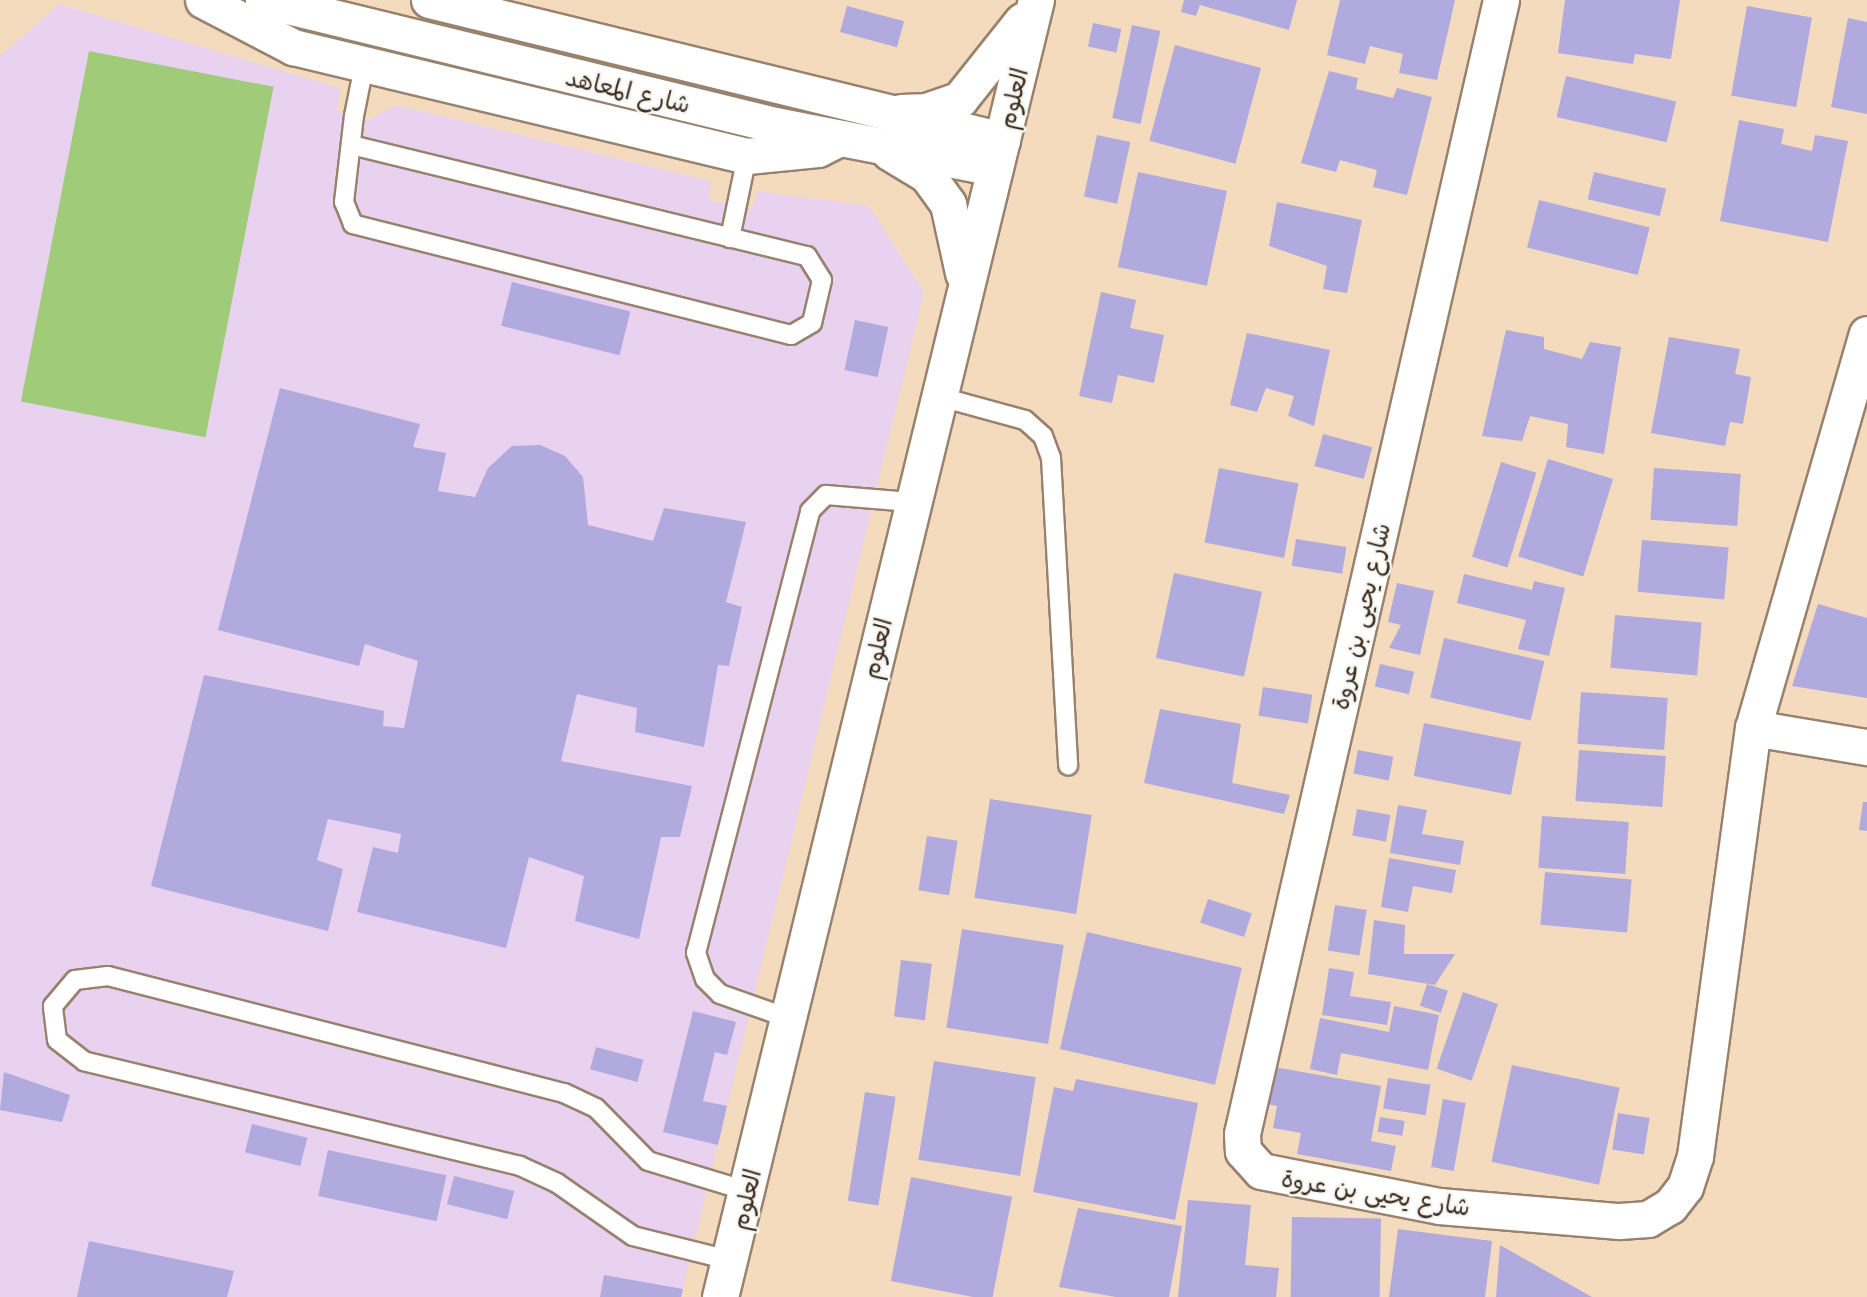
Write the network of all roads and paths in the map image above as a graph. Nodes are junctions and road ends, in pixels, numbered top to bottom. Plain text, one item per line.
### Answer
1 (203, 0) edge
2 (263, 0) edge
3 (429, 0) edge
4 (1035, 0) edge
5 (1501, 0) edge
6 (364, 66) junction
7 (864, 130) junction
8 (351, 145) junction
9 (999, 154) junction
10 (747, 156) junction
11 (730, 238) junction
12 (964, 284) junction
13 (1867, 334) edge
14 (937, 396) junction
15 (911, 502) junction
16 (1753, 728) junction
17 (1867, 747) edge
18 (1068, 766) dead end
19 (788, 1018) junction
20 (747, 1191) junction
21 (729, 1260) junction
22 (720, 1297) edge

1 - 6 street
2 - 7 street, شارع المعاهد
3 - 7 street, شارع المعاهد
4 - 7 street
4 - 9 street, العلوم
5 - 16 street, شارع يحيى بن عروة
6 - 8 lane
6 - 10 street
7 - 9 street, شارع المعاهد
7 - 10 street
7 - 12 street
8 - 11 lane
8 - 11 lane
9 - 12 street, العلوم
10 - 11 lane
12 - 14 street, العلوم
13 - 16 street, شارع يحيى بن عروة
14 - 15 street, العلوم
14 - 18 lane
15 - 19 street, العلوم
15 - 19 lane
16 - 17 street
19 - 20 street, العلوم
20 - 21 street, العلوم
20 - 21 lane
21 - 22 street, العلوم

